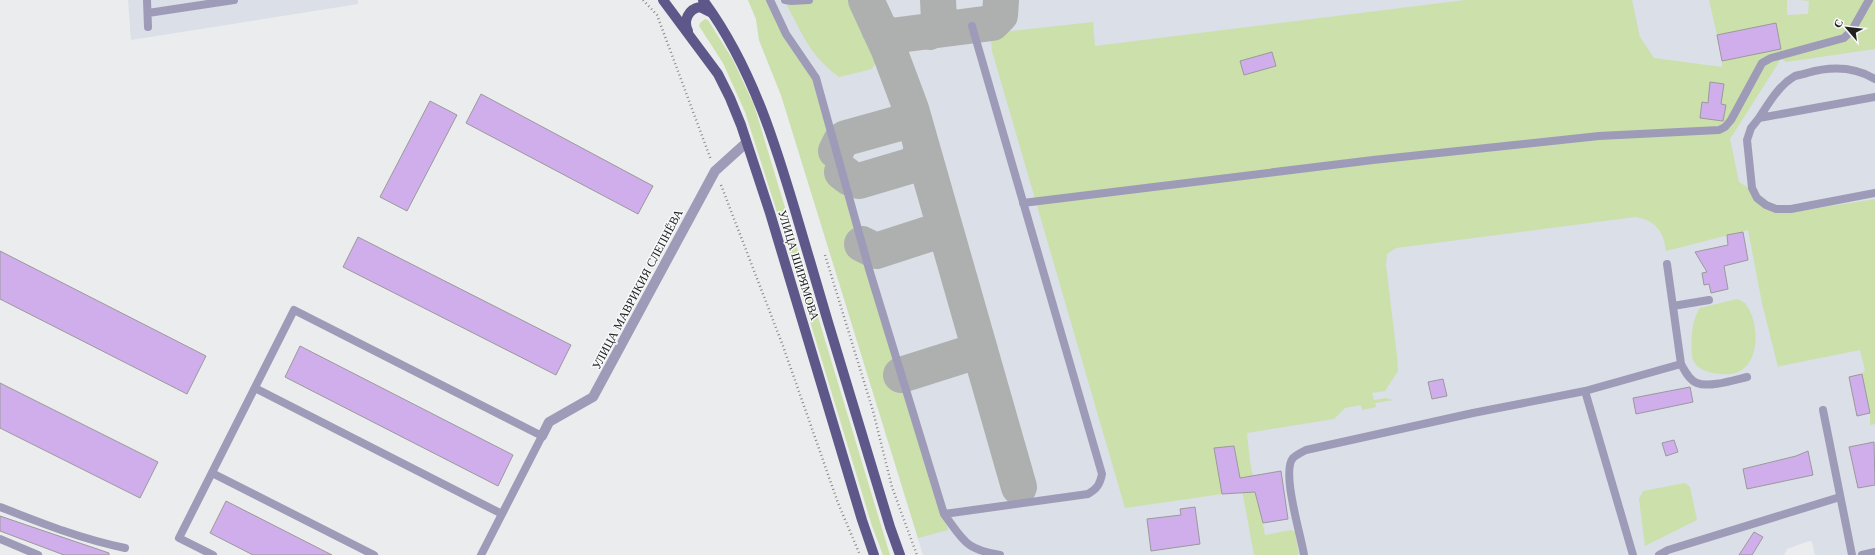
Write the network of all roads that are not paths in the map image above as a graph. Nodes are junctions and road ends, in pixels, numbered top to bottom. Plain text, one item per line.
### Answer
1 (147, 0) edge
2 (234, 0) edge
3 (663, 0) edge
4 (703, 0) edge
5 (770, 0) edge
6 (785, 0) edge
7 (809, 0) edge
8 (1869, 0) edge
9 (148, 13) junction
10 (713, 15) junction
11 (972, 26) dead end
12 (148, 27) dead end
13 (691, 36) junction
14 (1875, 79) edge
15 (1875, 97) edge
16 (1759, 118) junction
17 (746, 143) junction
18 (1875, 193) edge
19 (1023, 203) junction
20 (1667, 264) dead end
21 (1709, 300) dead end
22 (1673, 306) junction
23 (1681, 364) junction
24 (1747, 377) dead end
25 (255, 388) junction
26 (1585, 391) junction
27 (1823, 410) dead end
28 (542, 436) junction
29 (212, 473) junction
30 (1840, 497) junction
31 (0, 507) edge
32 (502, 514) junction
33 (944, 514) junction
34 (0, 539) edge
35 (125, 548) dead end
36 (1875, 552) edge
37 (38, 555) edge
38 (212, 555) edge
39 (374, 555) edge
40 (481, 555) edge
41 (874, 555) edge
42 (900, 555) edge
43 (1000, 555) edge
44 (1304, 555) edge
45 (1633, 555) edge
46 (1659, 555) edge
47 (1852, 555) edge
48 (1862, 555) edge

1 - 9 lane
2 - 9 lane
3 - 13 main road, УЛИЦА ШИРЯМОВА
4 - 10 main road, УЛИЦА ШИРЯМОВА
5 - 33 lane
6 - 7 lane
8 - 19 lane
9 - 12 lane
10 - 13 main road
10 - 42 main road, УЛИЦА ШИРЯМОВА
11 - 19 lane
13 - 17 main road, УЛИЦА ШИРЯМОВА
14 - 16 lane
15 - 16 lane
16 - 18 lane
17 - 28 street, УЛИЦА МАВРИКИЯ СЛЕПНЁВА
17 - 41 main road, УЛИЦА ШИРЯМОВА
19 - 33 lane
20 - 22 lane
21 - 22 lane
22 - 23 lane
23 - 24 lane
23 - 26 lane
25 - 28 lane
25 - 29 lane
25 - 32 lane
26 - 44 lane
26 - 45 lane
27 - 30 lane
28 - 32 lane
29 - 38 lane
29 - 39 lane
30 - 46 lane
30 - 47 lane
31 - 35 lane
32 - 40 lane
33 - 43 lane
34 - 37 lane
36 - 48 lane

